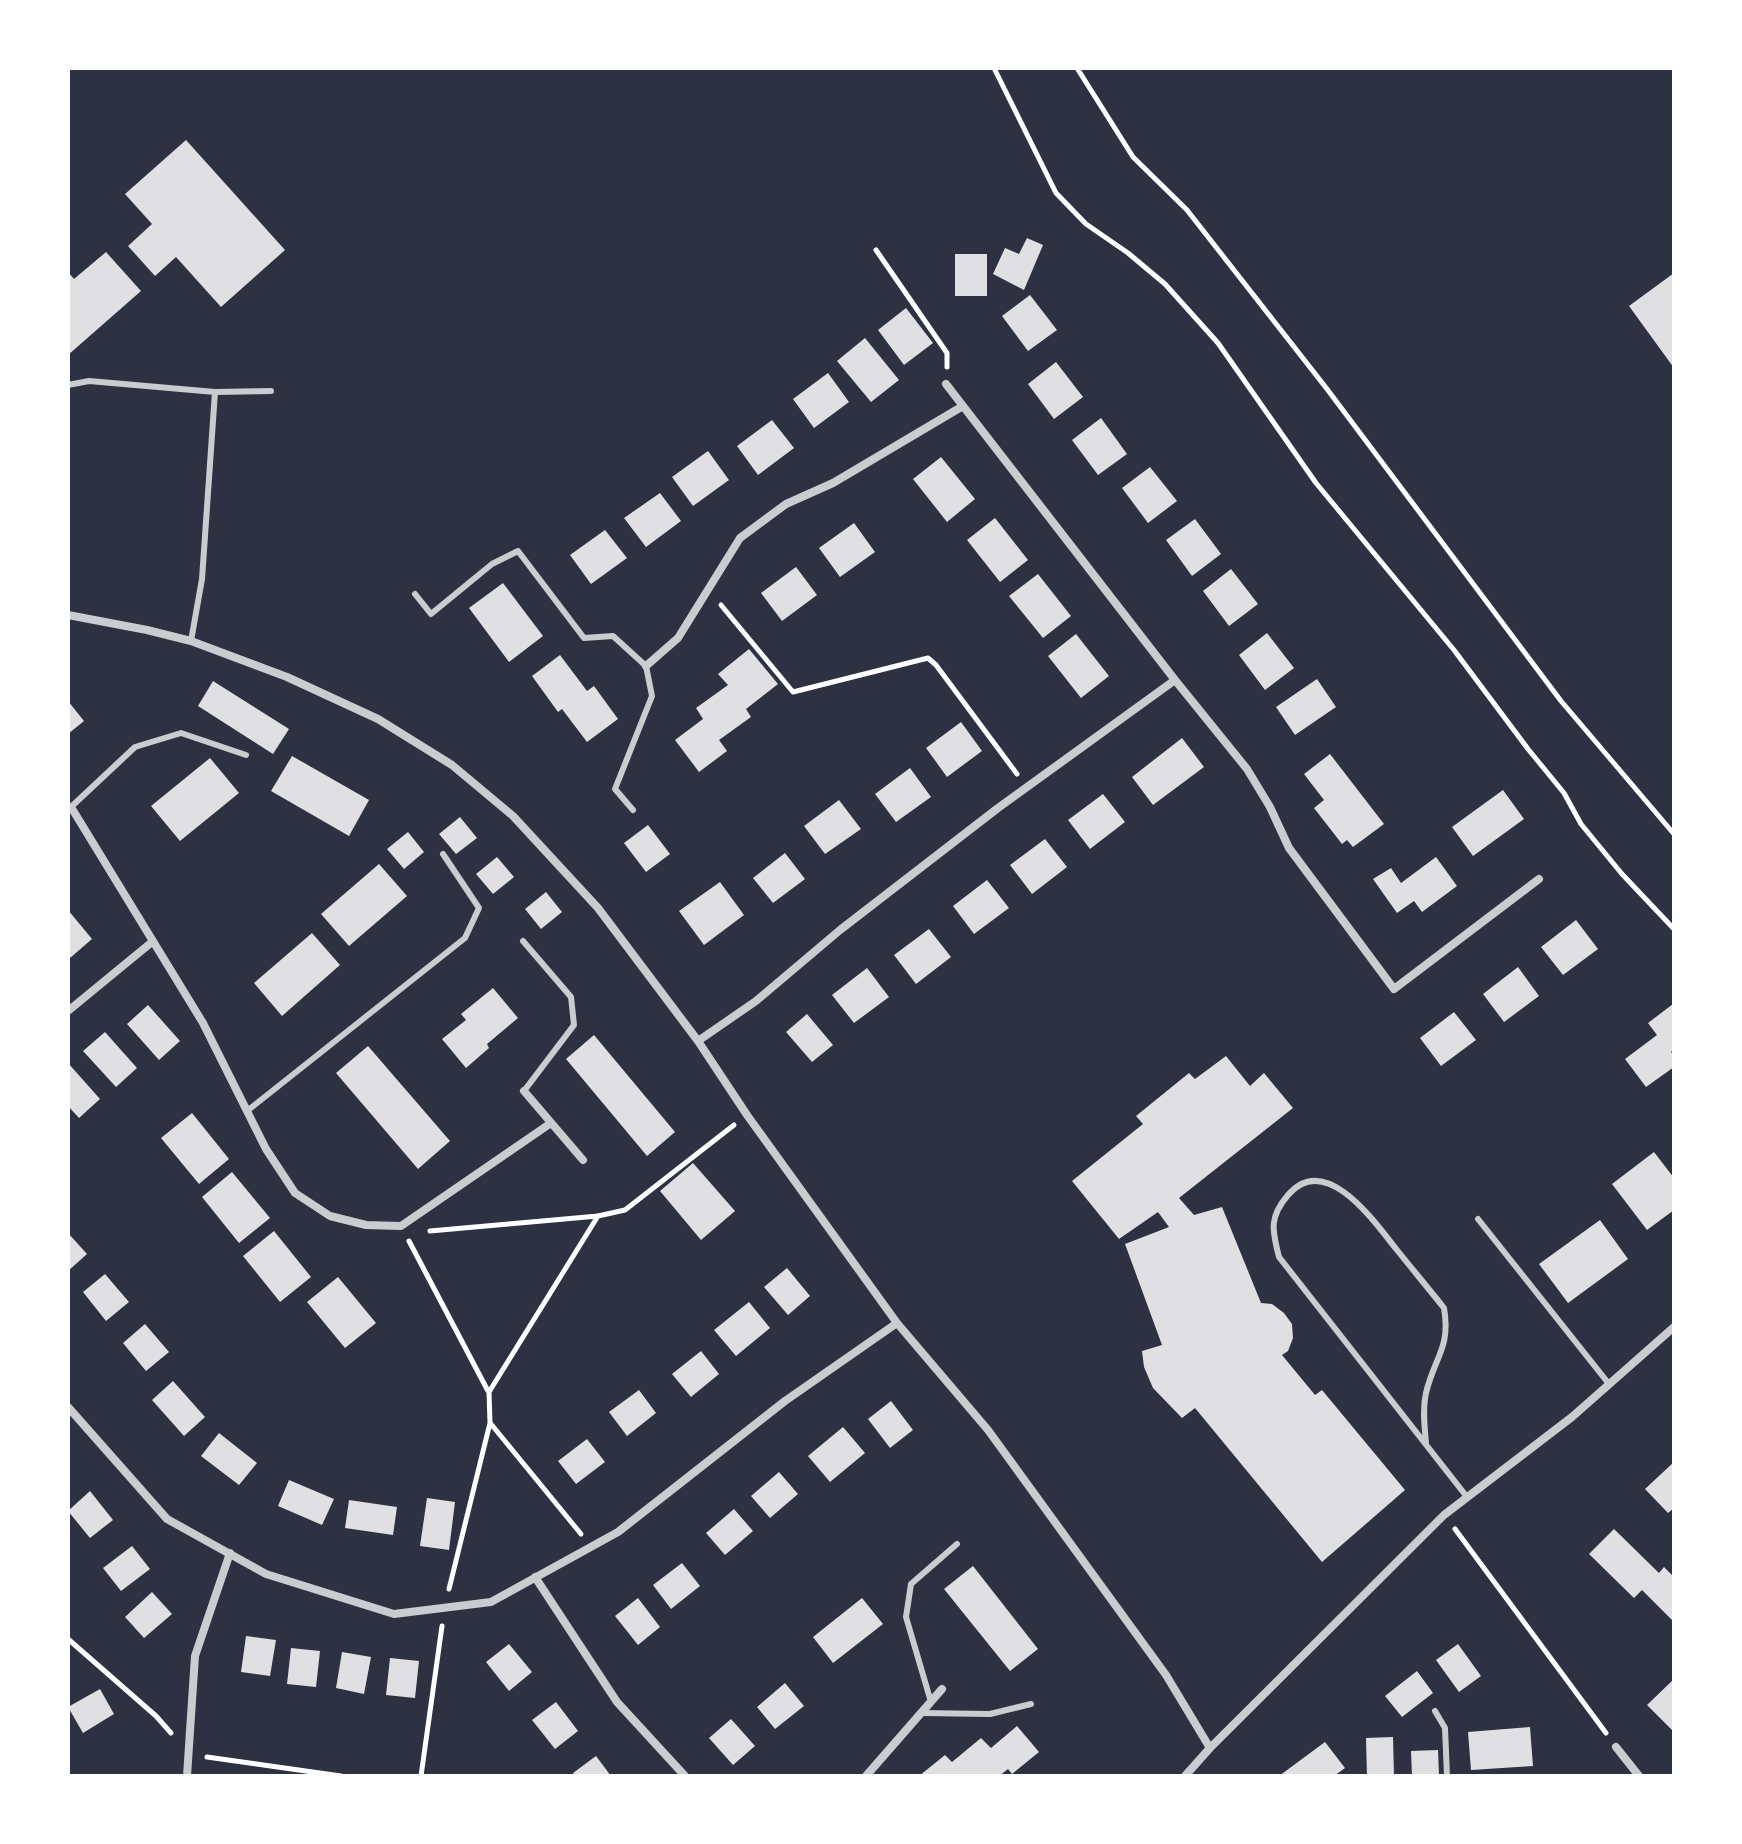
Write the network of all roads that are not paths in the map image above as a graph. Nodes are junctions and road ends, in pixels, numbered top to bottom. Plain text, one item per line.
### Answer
1 (946, 384) road end
2 (68, 385) edge
3 (271, 391) dead end
4 (215, 392) junction
5 (963, 406) junction
6 (415, 594) dead end
7 (68, 615) edge
8 (191, 641) junction
9 (646, 666) junction
10 (1175, 680) junction
11 (246, 755) dead end
12 (71, 807) joint
13 (633, 810) dead end
14 (443, 854) dead end
15 (1539, 879) dead end
16 (523, 941) dead end
17 (152, 942) junction
18 (68, 1011) edge
19 (698, 1041) junction
20 (524, 1091) joint
21 (247, 1111) junction
22 (551, 1123) junction
23 (583, 1160) dead end
24 (1478, 1219) dead end
25 (897, 1323) junction
26 (1674, 1327) edge
27 (1609, 1384) junction
28 (68, 1407) edge
29 (1426, 1444) junction
30 (1467, 1497) junction
31 (957, 1544) dead end
32 (230, 1553) junction
33 (535, 1577) junction
34 (942, 1689) dead end
35 (931, 1702) junction
36 (1031, 1704) dead end
37 (1435, 1711) dead end
38 (921, 1713) junction
39 (1616, 1747) road end
40 (1210, 1748) junction
41 (187, 1776) edge
42 (685, 1776) edge
43 (866, 1776) edge
44 (1185, 1776) edge
45 (1447, 1776) edge
46 (1639, 1776) edge

1 - 5 street
2 - 4 lane
3 - 4 lane
4 - 8 lane
5 - 9 street
5 - 10 street
6 - 9 lane
7 - 8 street
8 - 19 street
9 - 13 lane
10 - 15 street
10 - 19 street
11 - 12 lane
12 - 17 street
14 - 21 lane
16 - 20 lane
17 - 18 street
17 - 21 street
19 - 25 street
20 - 22 street
21 - 22 street
22 - 23 street
24 - 27 lane
25 - 33 street
25 - 40 street
26 - 27 street
27 - 30 street
28 - 32 street
29 - 29 lane
29 - 30 lane
30 - 40 street
31 - 35 lane
32 - 33 street
32 - 41 street
33 - 42 street
34 - 35 street
35 - 38 street
36 - 38 lane
37 - 45 lane
38 - 43 street
39 - 46 street
40 - 44 street

